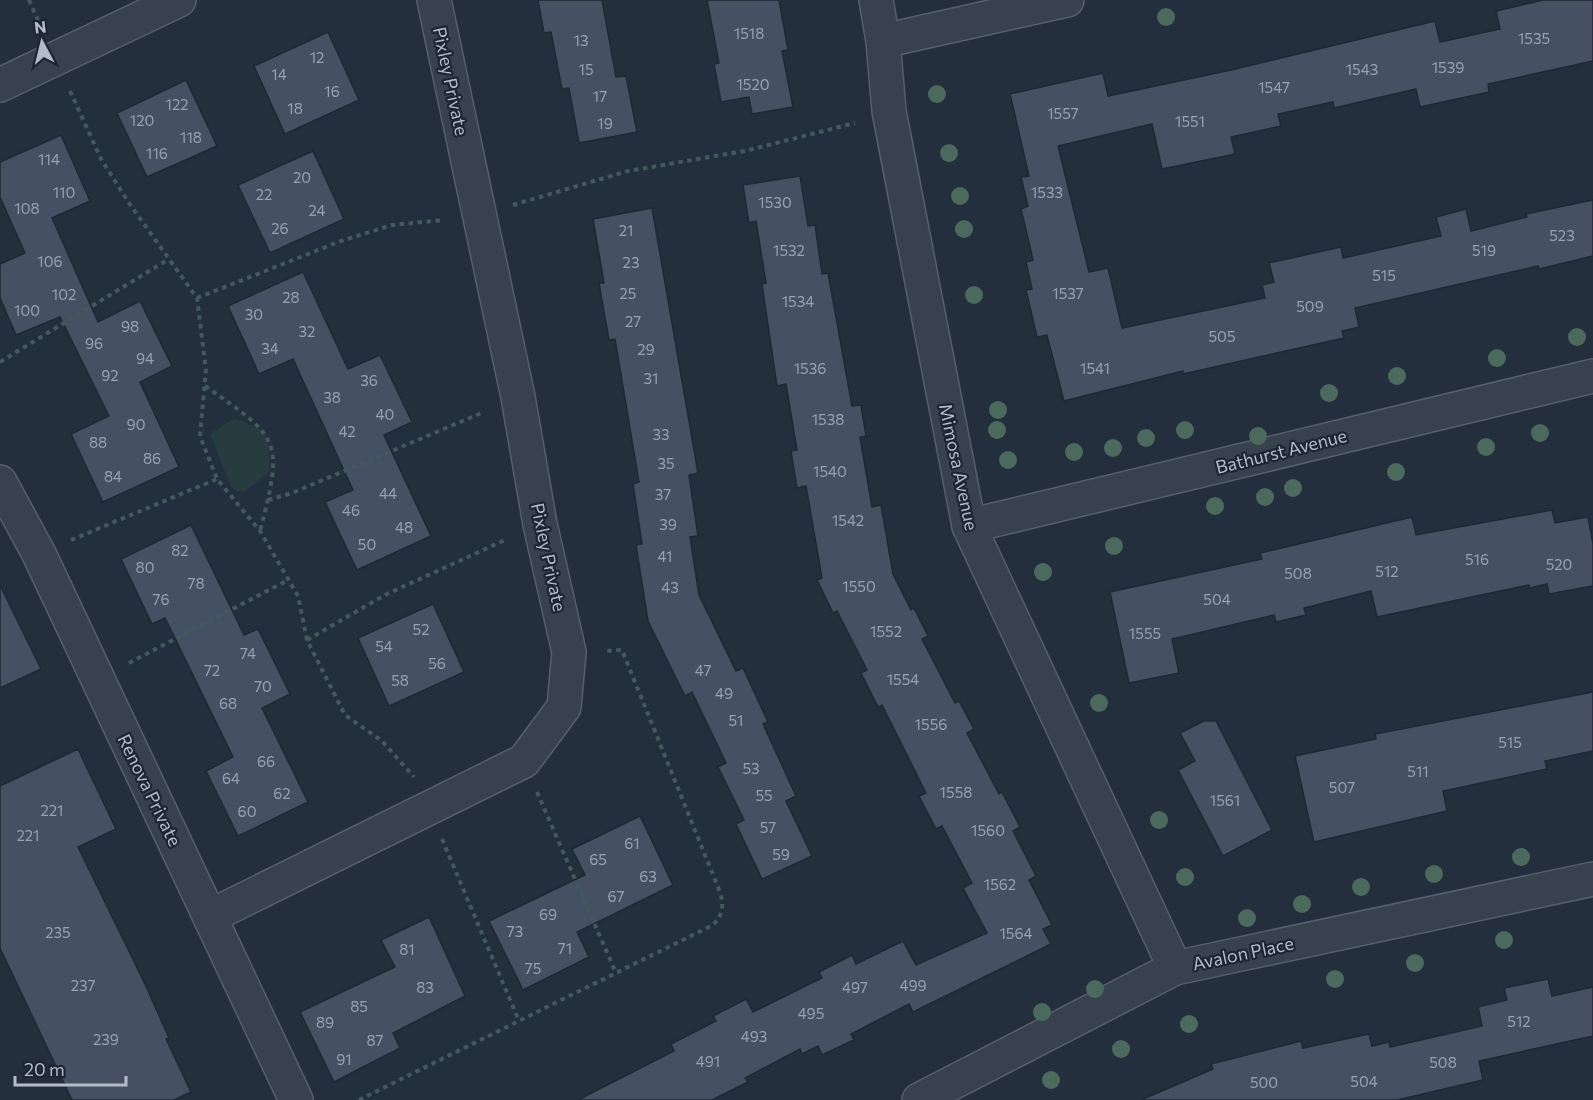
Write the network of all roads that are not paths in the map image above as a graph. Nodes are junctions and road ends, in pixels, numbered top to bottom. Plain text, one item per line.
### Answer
1 (179, 0) edge
2 (434, 0) edge
3 (876, 0) edge
4 (1067, 0) edge
5 (883, 41) junction
6 (0, 85) edge
7 (1593, 376) edge
8 (0, 482) edge
9 (969, 526) junction
10 (1593, 879) edge
11 (211, 916) junction
12 (1175, 968) junction
13 (296, 1100) edge
14 (919, 1100) edge

1 - 6 street
2 - 11 street, Pixley Private
3 - 5 street, Mimosa Avenue
4 - 5 street
5 - 9 street, Mimosa Avenue
7 - 9 street, Bathurst Avenue
8 - 11 street, Renova Private
9 - 12 street, Mimosa Avenue
10 - 12 street, Avalon Place
11 - 13 street, Renova Private
12 - 14 street, Avalon Place

